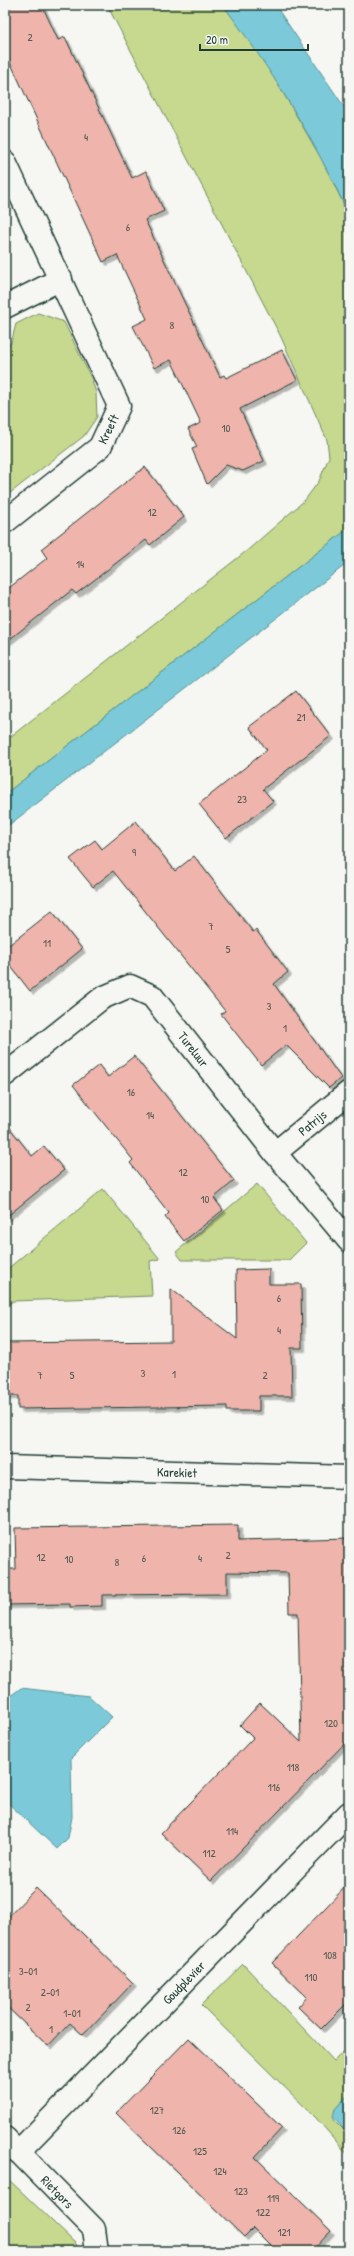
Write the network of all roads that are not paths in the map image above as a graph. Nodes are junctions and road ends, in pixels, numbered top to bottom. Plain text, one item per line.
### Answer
1 (5, 162) edge
2 (61, 279) junction
3 (5, 307) edge
4 (5, 522) edge
5 (5, 1076) edge
6 (349, 1092) edge
7 (275, 1152) junction
8 (349, 1241) edge
9 (5, 1467) edge
10 (349, 1477) edge
11 (349, 1813) edge
12 (12, 2145) edge
13 (97, 2251) edge

1 - 2 street, Kreeft
2 - 3 street
2 - 4 street, Kreeft
5 - 7 street, Tureluur
6 - 7 street, Patrijs
7 - 8 street, Tureluur
9 - 10 street, Karekiet
11 - 12 street, Goudplevier
12 - 13 street, Rietgors

